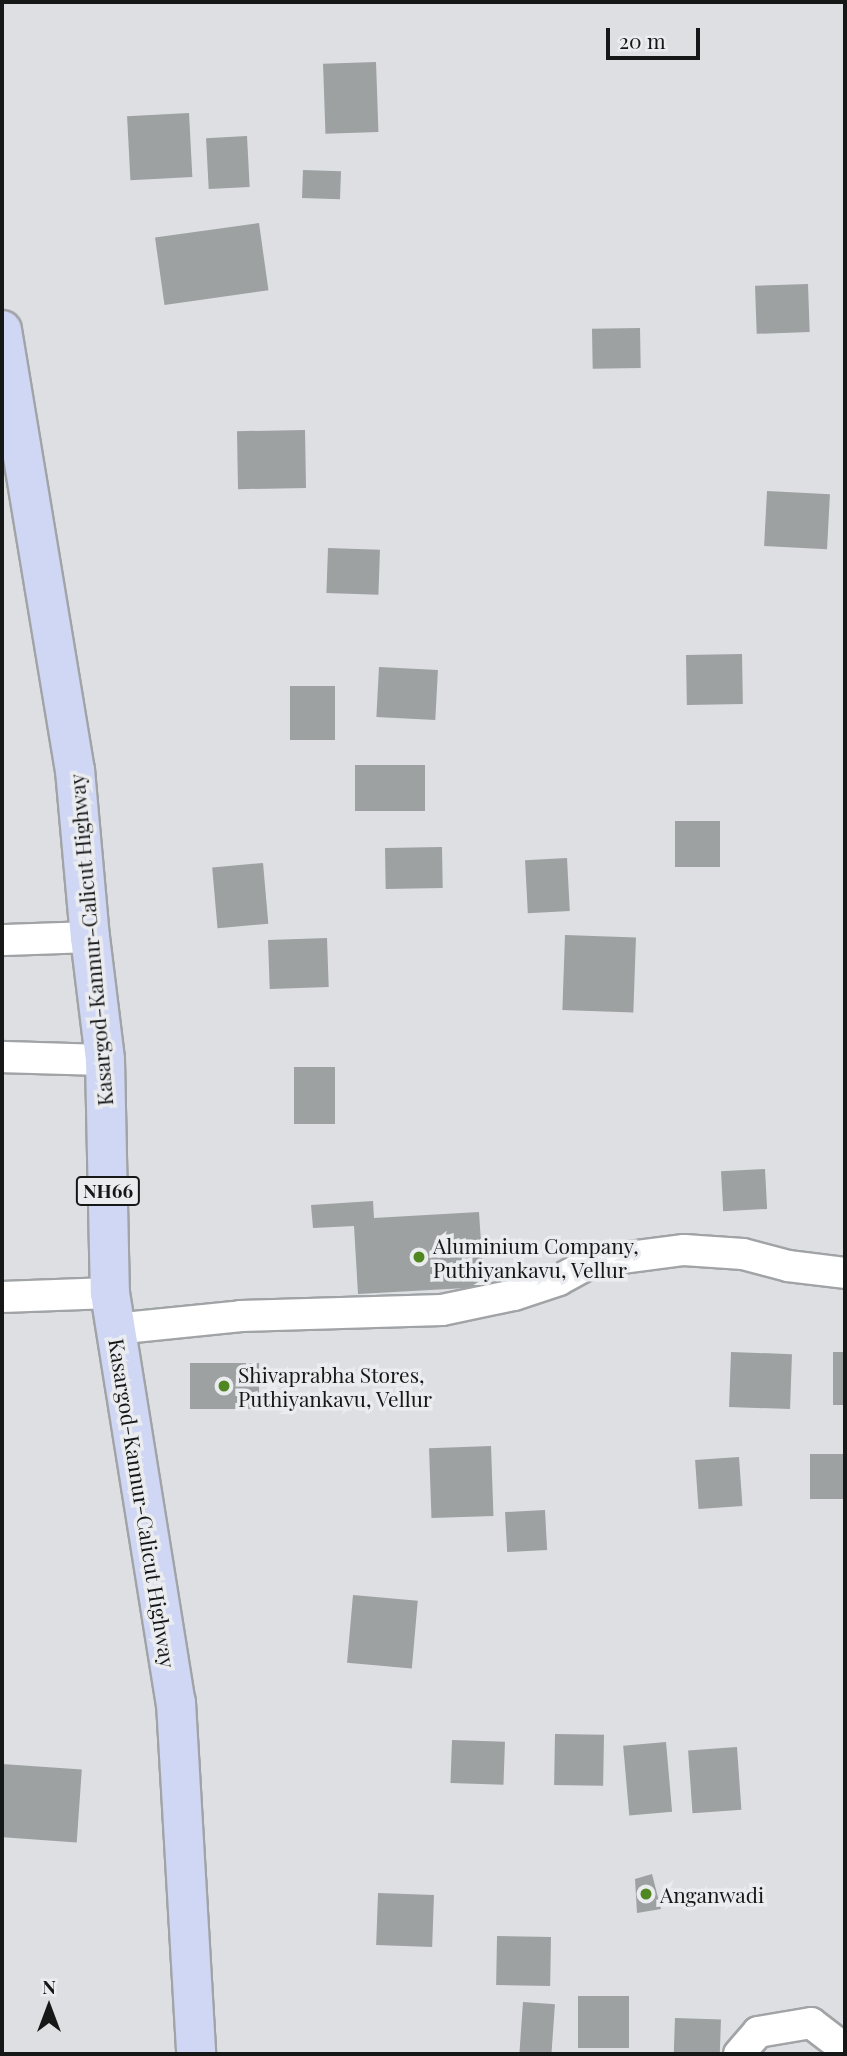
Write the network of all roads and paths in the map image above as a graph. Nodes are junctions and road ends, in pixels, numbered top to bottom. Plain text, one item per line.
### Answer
1 (3, 340) edge
2 (90, 937) junction
3 (2, 940) edge
4 (2, 1057) edge
5 (106, 1060) junction
6 (845, 1273) edge
7 (2, 1297) edge
8 (112, 1311) junction
9 (845, 2049) edge
10 (196, 2054) edge
11 (739, 2054) edge

1 - 2 highway, Kasargod-Kannur-Calicut Highway / NH66
2 - 3 street
2 - 5 highway, Kasargod-Kannur-Calicut Highway / NH66
4 - 5 street
5 - 8 highway, Kasargod-Kannur-Calicut Highway / NH66
6 - 8 street
7 - 8 street
8 - 10 highway, Kasargod-Kannur-Calicut Highway / NH66
9 - 11 street

